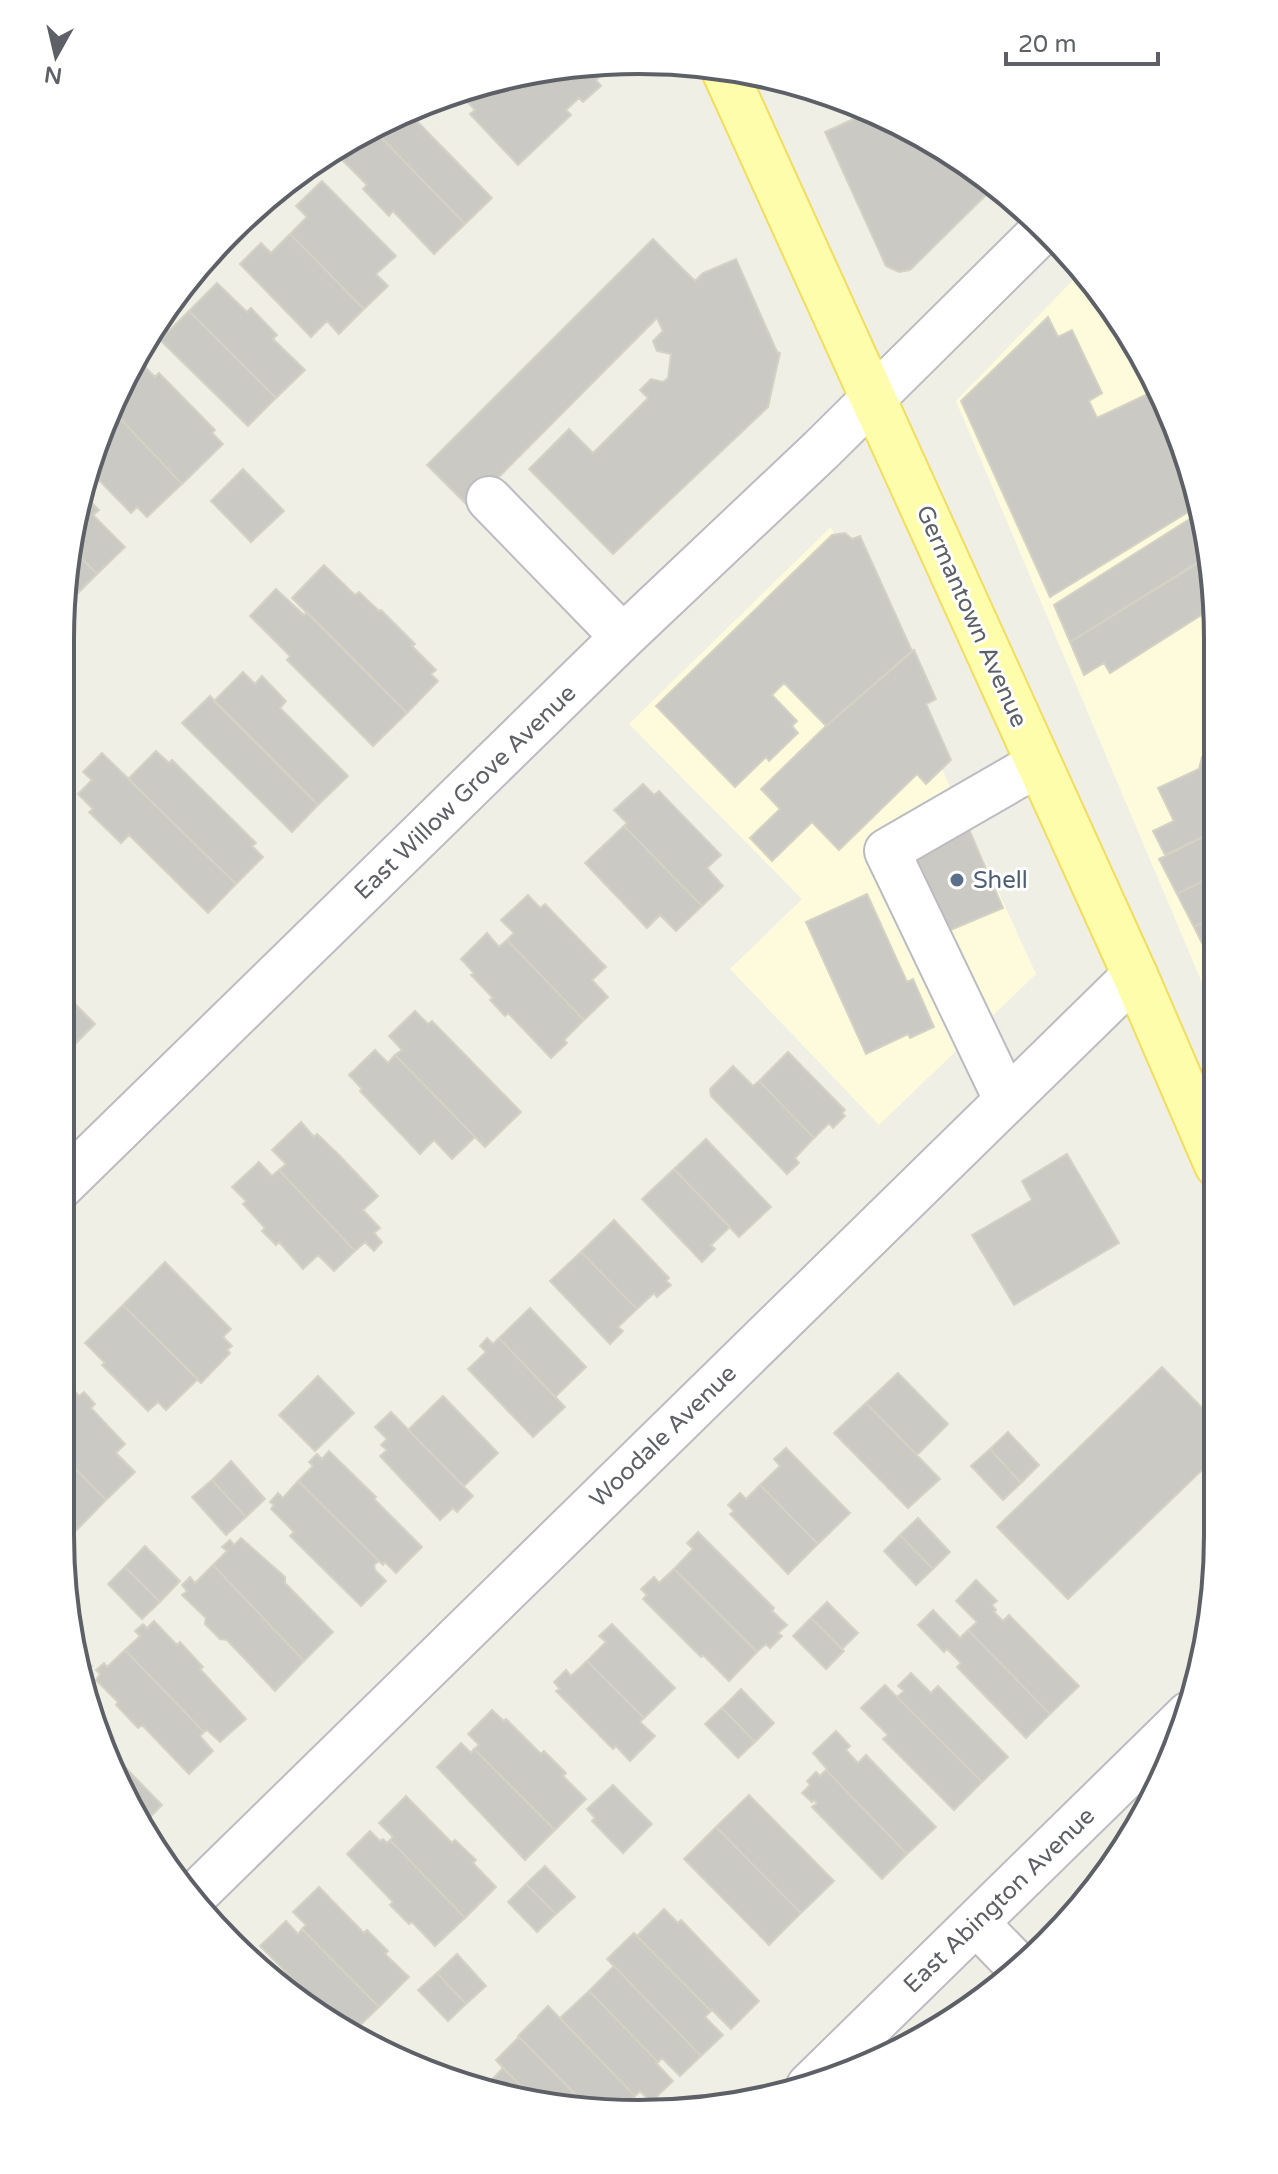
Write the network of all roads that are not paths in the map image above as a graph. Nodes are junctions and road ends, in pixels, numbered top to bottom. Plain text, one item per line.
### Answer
1 (729, 82) edge
2 (1036, 237) edge
3 (872, 398) junction
4 (489, 499) dead end
5 (623, 637) junction
6 (1038, 764) junction
7 (1135, 975) junction
8 (1006, 1099) junction
9 (1204, 1135) edge
10 (74, 1173) edge
11 (1167, 1736) edge
12 (200, 1890) edge
13 (976, 1923) junction
14 (1012, 1960) edge
15 (828, 2067) edge

1 - 3 main road, Germantown Avenue
2 - 3 street, East Willow Grove Avenue
3 - 5 street, East Willow Grove Avenue
3 - 6 main road, Germantown Avenue
4 - 5 street
5 - 10 street, East Willow Grove Avenue
6 - 7 main road, Germantown Avenue
6 - 8 street
7 - 8 street, Woodale Avenue
7 - 9 main road, Germantown Avenue
8 - 12 street, Woodale Avenue
11 - 13 street, East Abington Avenue
13 - 14 street
13 - 15 street, East Abington Avenue

